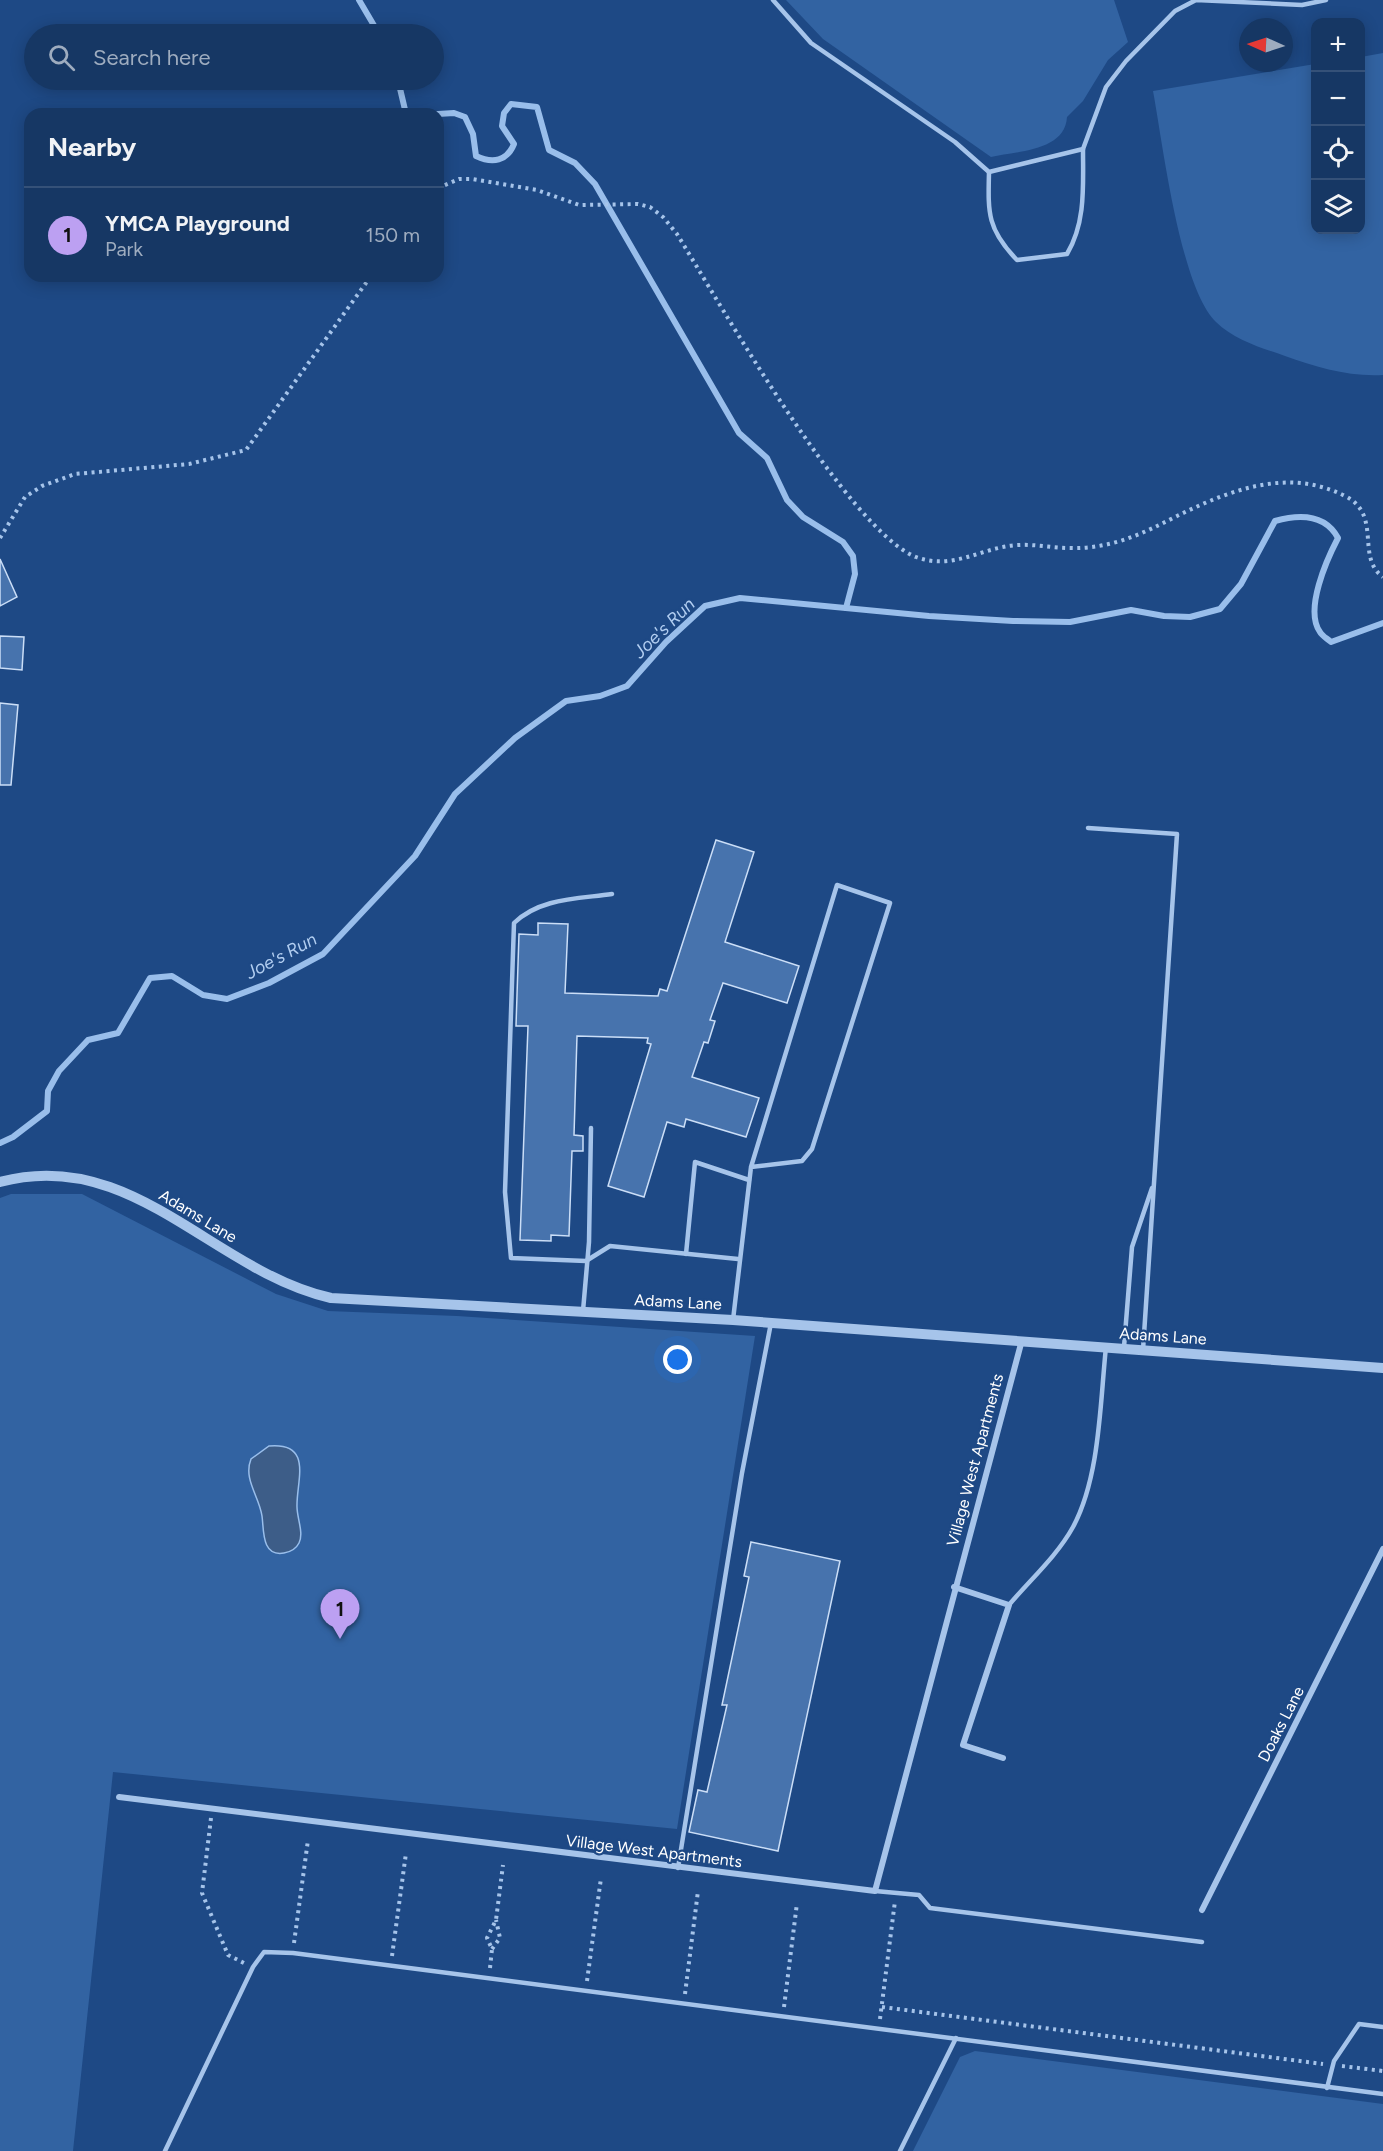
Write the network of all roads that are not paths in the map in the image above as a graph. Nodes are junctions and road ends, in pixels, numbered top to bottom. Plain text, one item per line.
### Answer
1 (774, 0) edge
2 (1326, 0) edge
3 (1083, 149) junction
4 (989, 172) junction
5 (1088, 828) dead end
6 (612, 894) dead end
7 (591, 1128) dead end
8 (752, 1167) junction
9 (749, 1180) junction
10 (0, 1182) edge
11 (1154, 1183) junction
12 (686, 1254) junction
13 (738, 1259) junction
14 (586, 1261) junction
15 (583, 1311) junction
16 (732, 1320) junction
17 (771, 1323) junction
18 (1022, 1340) junction
19 (1106, 1347) junction
20 (1124, 1348) junction
21 (1143, 1350) junction
22 (1383, 1368) edge
23 (1383, 1550) edge
24 (954, 1587) junction
25 (1009, 1605) junction
26 (1003, 1758) dead end
27 (119, 1797) dead end
28 (678, 1869) junction
29 (875, 1891) junction
30 (1202, 1910) dead end
31 (1202, 1942) dead end
32 (1383, 2027) edge
33 (956, 2038) junction
34 (1327, 2088) junction
35 (1383, 2094) edge
36 (165, 2151) edge
37 (900, 2151) edge

1 - 4 lane
2 - 3 lane
3 - 4 lane
3 - 4 lane
5 - 11 lane
6 - 14 lane
7 - 14 lane
8 - 8 lane
8 - 9 lane
9 - 12 lane
9 - 13 lane
10 - 15 street, Adams Lane
11 - 20 lane
11 - 21 lane
12 - 13 lane
12 - 14 lane
13 - 16 lane
14 - 15 lane
15 - 16 street, Adams Lane
16 - 17 street, Adams Lane
17 - 18 street, Adams Lane
17 - 28 lane
18 - 19 street, Adams Lane
18 - 24 street, Village West Apartments
19 - 20 street, Adams Lane
19 - 25 lane
20 - 21 street, Adams Lane
21 - 22 street, Adams Lane
23 - 30 street, Doaks Lane
24 - 25 street
24 - 29 street, Village West Apartments
25 - 26 street
27 - 28 street, Village West Apartments
28 - 29 street, Village West Apartments
29 - 31 lane
32 - 34 lane
33 - 34 lane
33 - 36 lane
33 - 37 lane
34 - 35 lane

